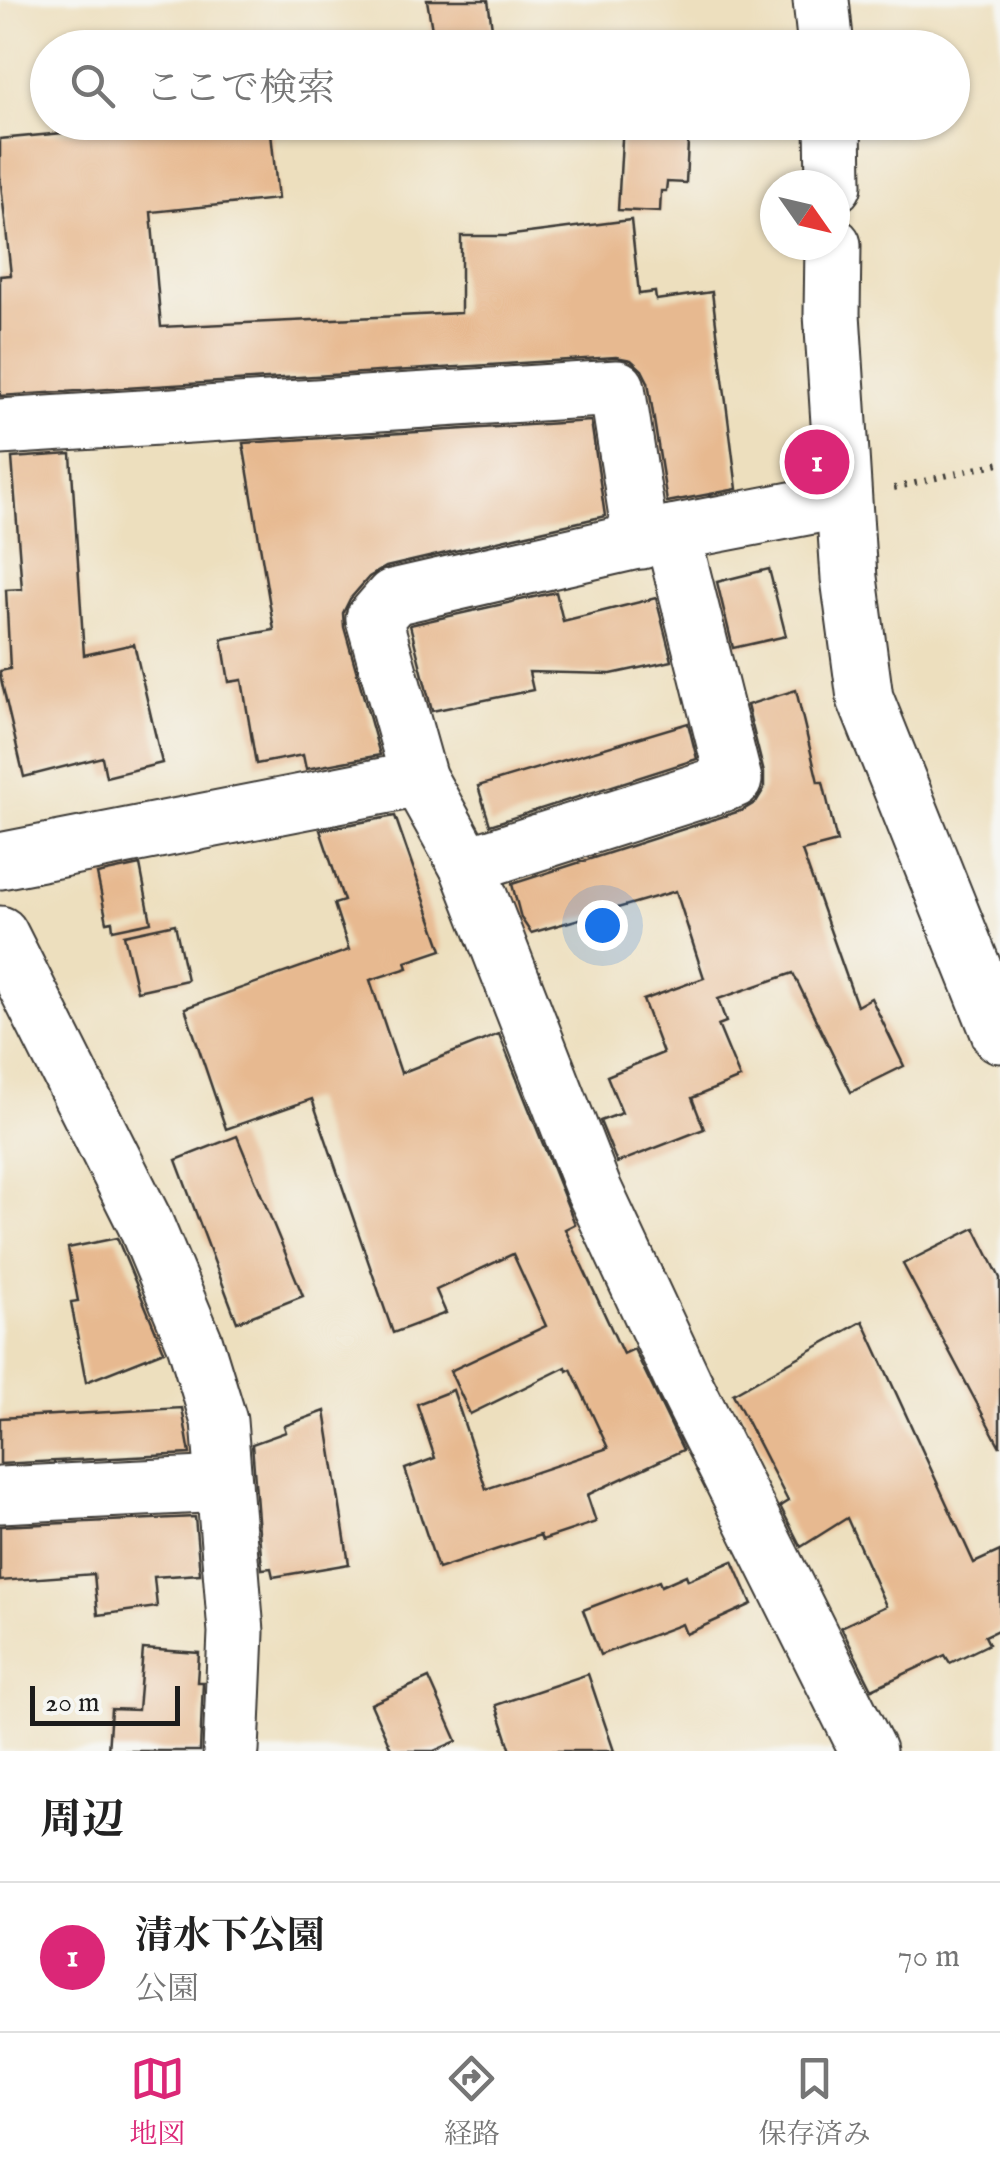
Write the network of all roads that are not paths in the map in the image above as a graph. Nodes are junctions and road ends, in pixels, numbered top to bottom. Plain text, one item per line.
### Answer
1 (822, 0) edge
2 (824, 30) edge
3 (833, 140) edge
4 (834, 170) edge
5 (833, 260) edge
6 (0, 427) edge
7 (843, 500) junction
8 (656, 537) junction
9 (420, 779) junction
10 (0, 862) edge
11 (468, 864) junction
12 (0, 934) edge
13 (1000, 1035) edge
14 (224, 1484) junction
15 (0, 1495) edge
16 (230, 1751) edge
17 (868, 1751) edge

1 - 2 street
3 - 4 street
5 - 7 street
6 - 8 street
7 - 8 street
7 - 13 street
8 - 9 street
8 - 11 street
9 - 10 street
9 - 11 street
11 - 17 street
12 - 14 street
14 - 15 street
14 - 16 street

